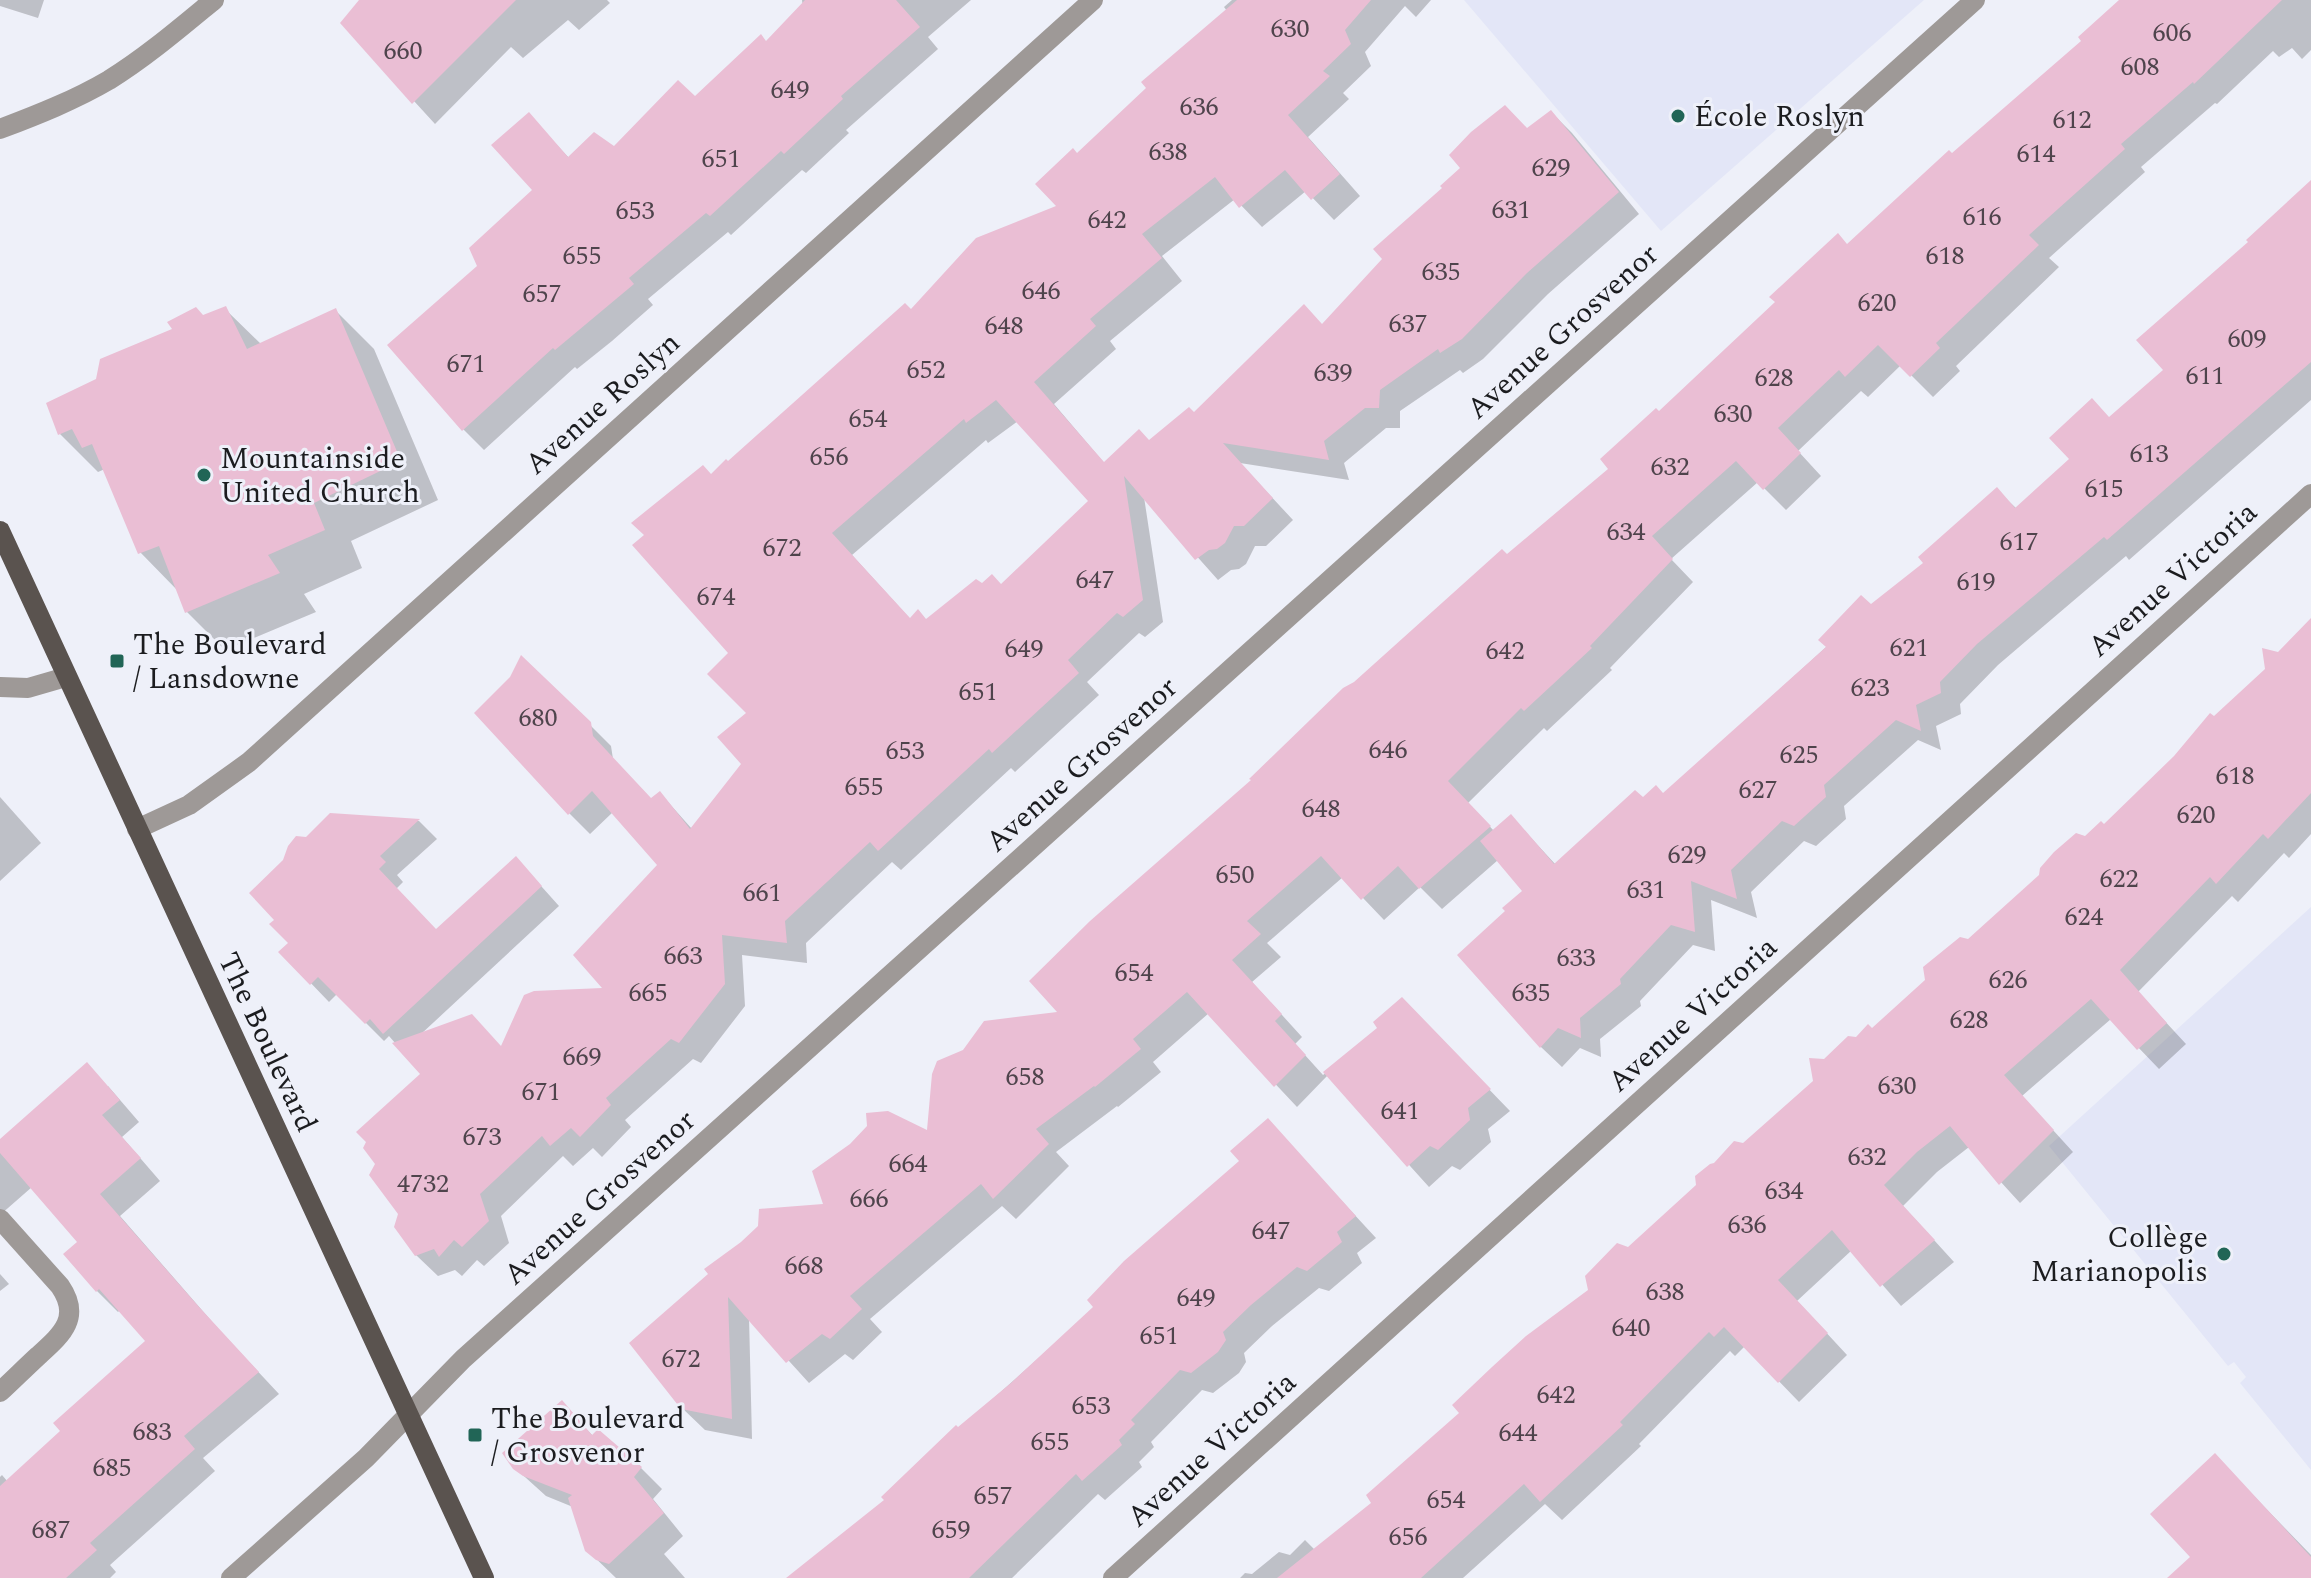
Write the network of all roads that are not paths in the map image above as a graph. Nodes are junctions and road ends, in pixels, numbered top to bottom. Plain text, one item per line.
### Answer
1 (214, 0) edge
2 (1093, 0) edge
3 (1975, 0) edge
4 (0, 129) edge
5 (2311, 494) edge
6 (0, 531) edge
7 (66, 677) junction
8 (0, 687) edge
9 (137, 829) junction
10 (0, 1219) edge
11 (0, 1392) edge
12 (408, 1414) junction
13 (231, 1578) edge
14 (484, 1578) edge
15 (1113, 1578) edge

1 - 4 street
2 - 9 street, Avenue Roslyn
3 - 12 street, Avenue Grosvenor
5 - 15 street, Avenue Victoria
6 - 7 main road, The Boulevard
7 - 8 street
7 - 9 main road, The Boulevard
9 - 12 main road, The Boulevard
10 - 11 street
12 - 13 street, Avenue Grosvenor
12 - 14 main road, The Boulevard

